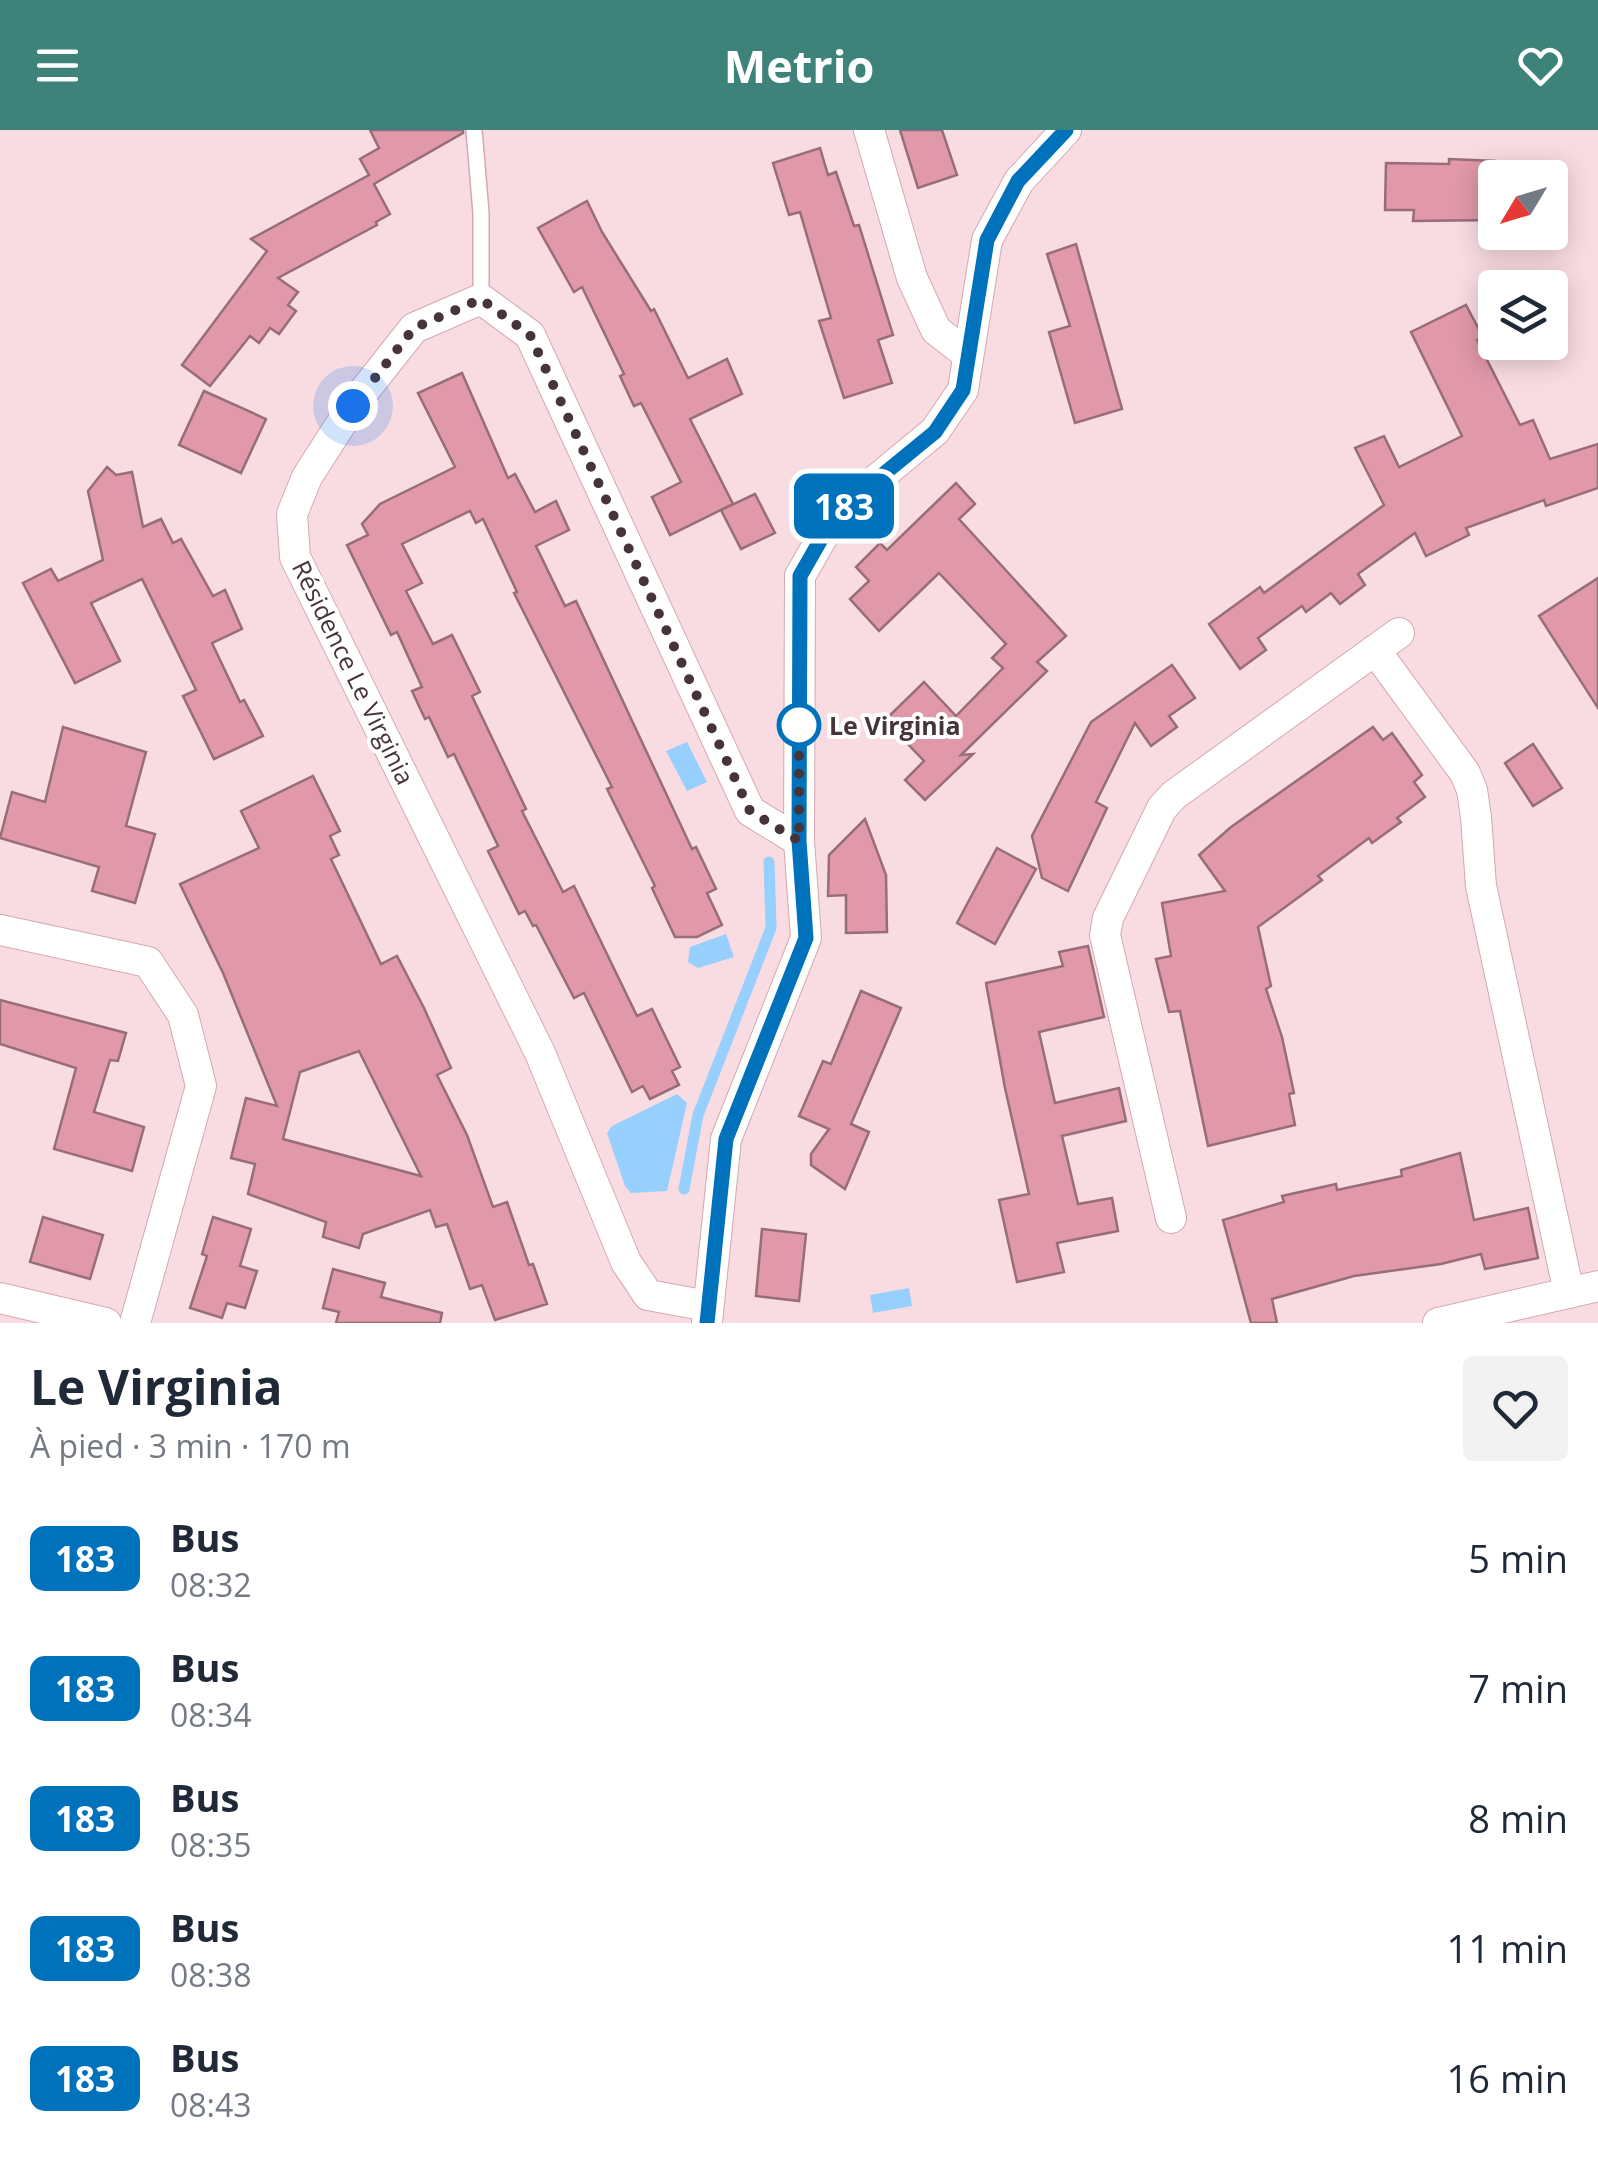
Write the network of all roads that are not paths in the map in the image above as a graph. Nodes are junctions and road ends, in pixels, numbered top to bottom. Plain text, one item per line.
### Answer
1 (474, 130) edge
2 (869, 130) edge
3 (1066, 130) edge
4 (481, 299) junction
5 (968, 356) junction
6 (799, 841) junction
7 (0, 930) edge
8 (1171, 1218) dead end
9 (1584, 1290) edge
10 (0, 1298) edge
11 (707, 1314) edge
12 (106, 1323) edge
13 (134, 1323) edge
14 (1441, 1323) edge

1 - 4 lane
2 - 5 street
3 - 5 street
4 - 6 street
4 - 11 street, Résidence Le Virginia
5 - 6 street
6 - 11 street
7 - 13 street
8 - 9 street
9 - 14 street
10 - 12 street

